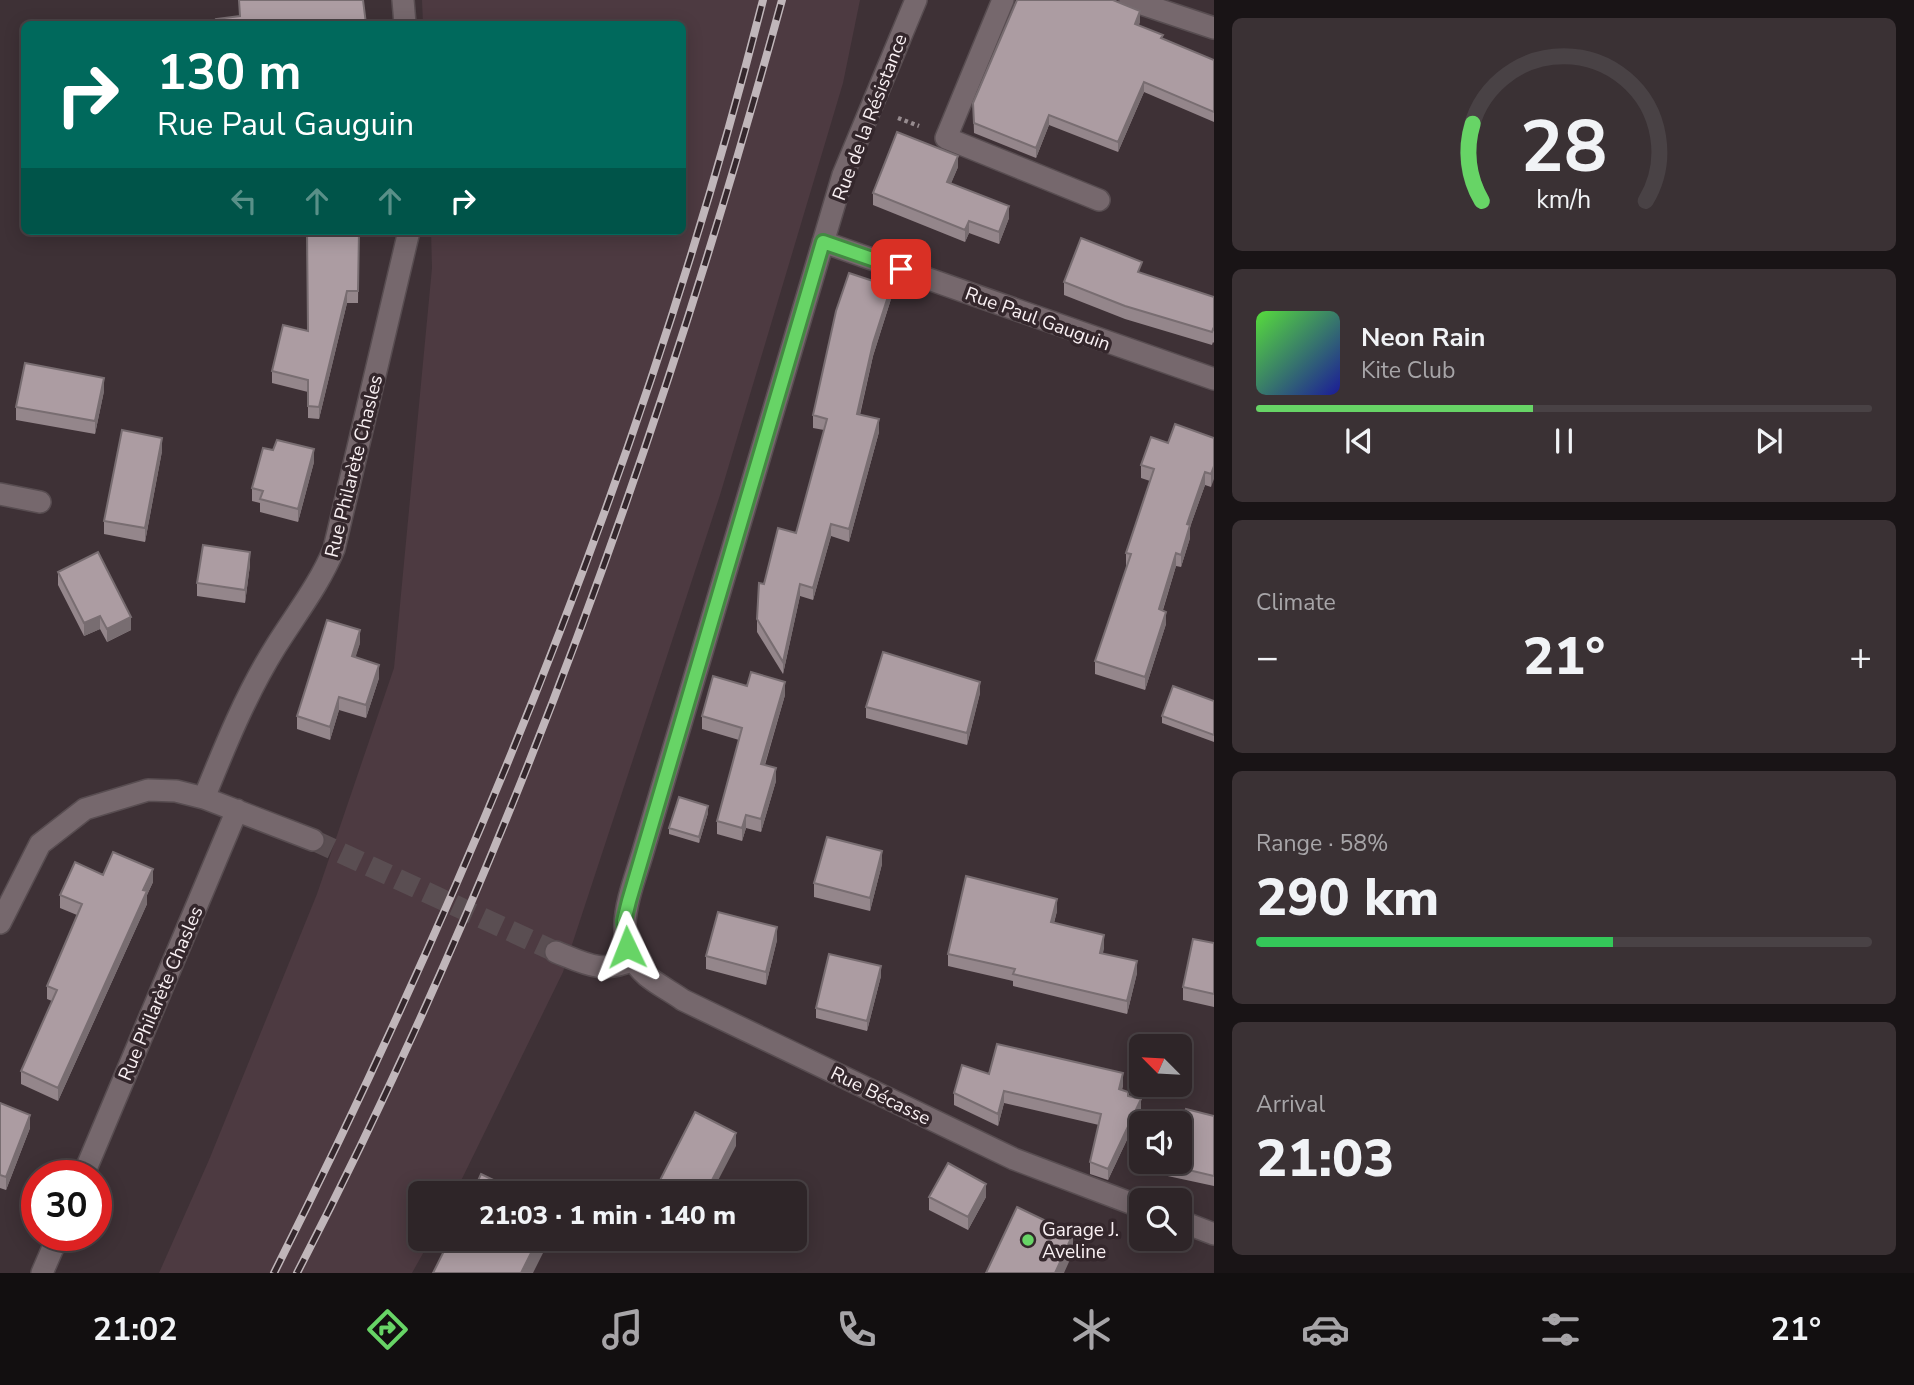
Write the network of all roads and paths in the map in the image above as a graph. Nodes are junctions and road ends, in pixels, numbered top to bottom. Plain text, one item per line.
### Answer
1 (404, 0) edge
2 (916, 0) edge
3 (1003, 0) edge
4 (1130, 0) edge
5 (405, 21) edge
6 (1214, 28) edge
7 (871, 107) junction
8 (946, 138) junction
9 (1099, 200) dead end
10 (408, 235) edge
11 (823, 242) junction
12 (1214, 379) edge
13 (0, 494) edge
14 (40, 502) dead end
15 (204, 798) junction
16 (237, 810) junction
17 (313, 840) tunnel mouth
18 (0, 923) edge
19 (556, 952) tunnel mouth
20 (633, 960) junction
21 (90, 1160) edge
22 (1129, 1202) edge
23 (1192, 1226) edge
24 (1214, 1234) edge
25 (52, 1251) edge
26 (42, 1273) edge

1 - 5 street
2 - 7 street, Rue de la Résistance
3 - 8 street
4 - 6 street
7 - 8 path
7 - 11 street, Rue de la Résistance
8 - 9 street
10 - 15 street, Rue Philarète Chasles
11 - 12 street, Rue Paul Gauguin
11 - 20 street, Rue de la Résistance
13 - 14 street
15 - 16 street
15 - 18 street
16 - 17 street
16 - 21 street, Rue Philarète Chasles
19 - 20 street
20 - 22 street, Rue Bécasse
23 - 24 street
25 - 26 street

